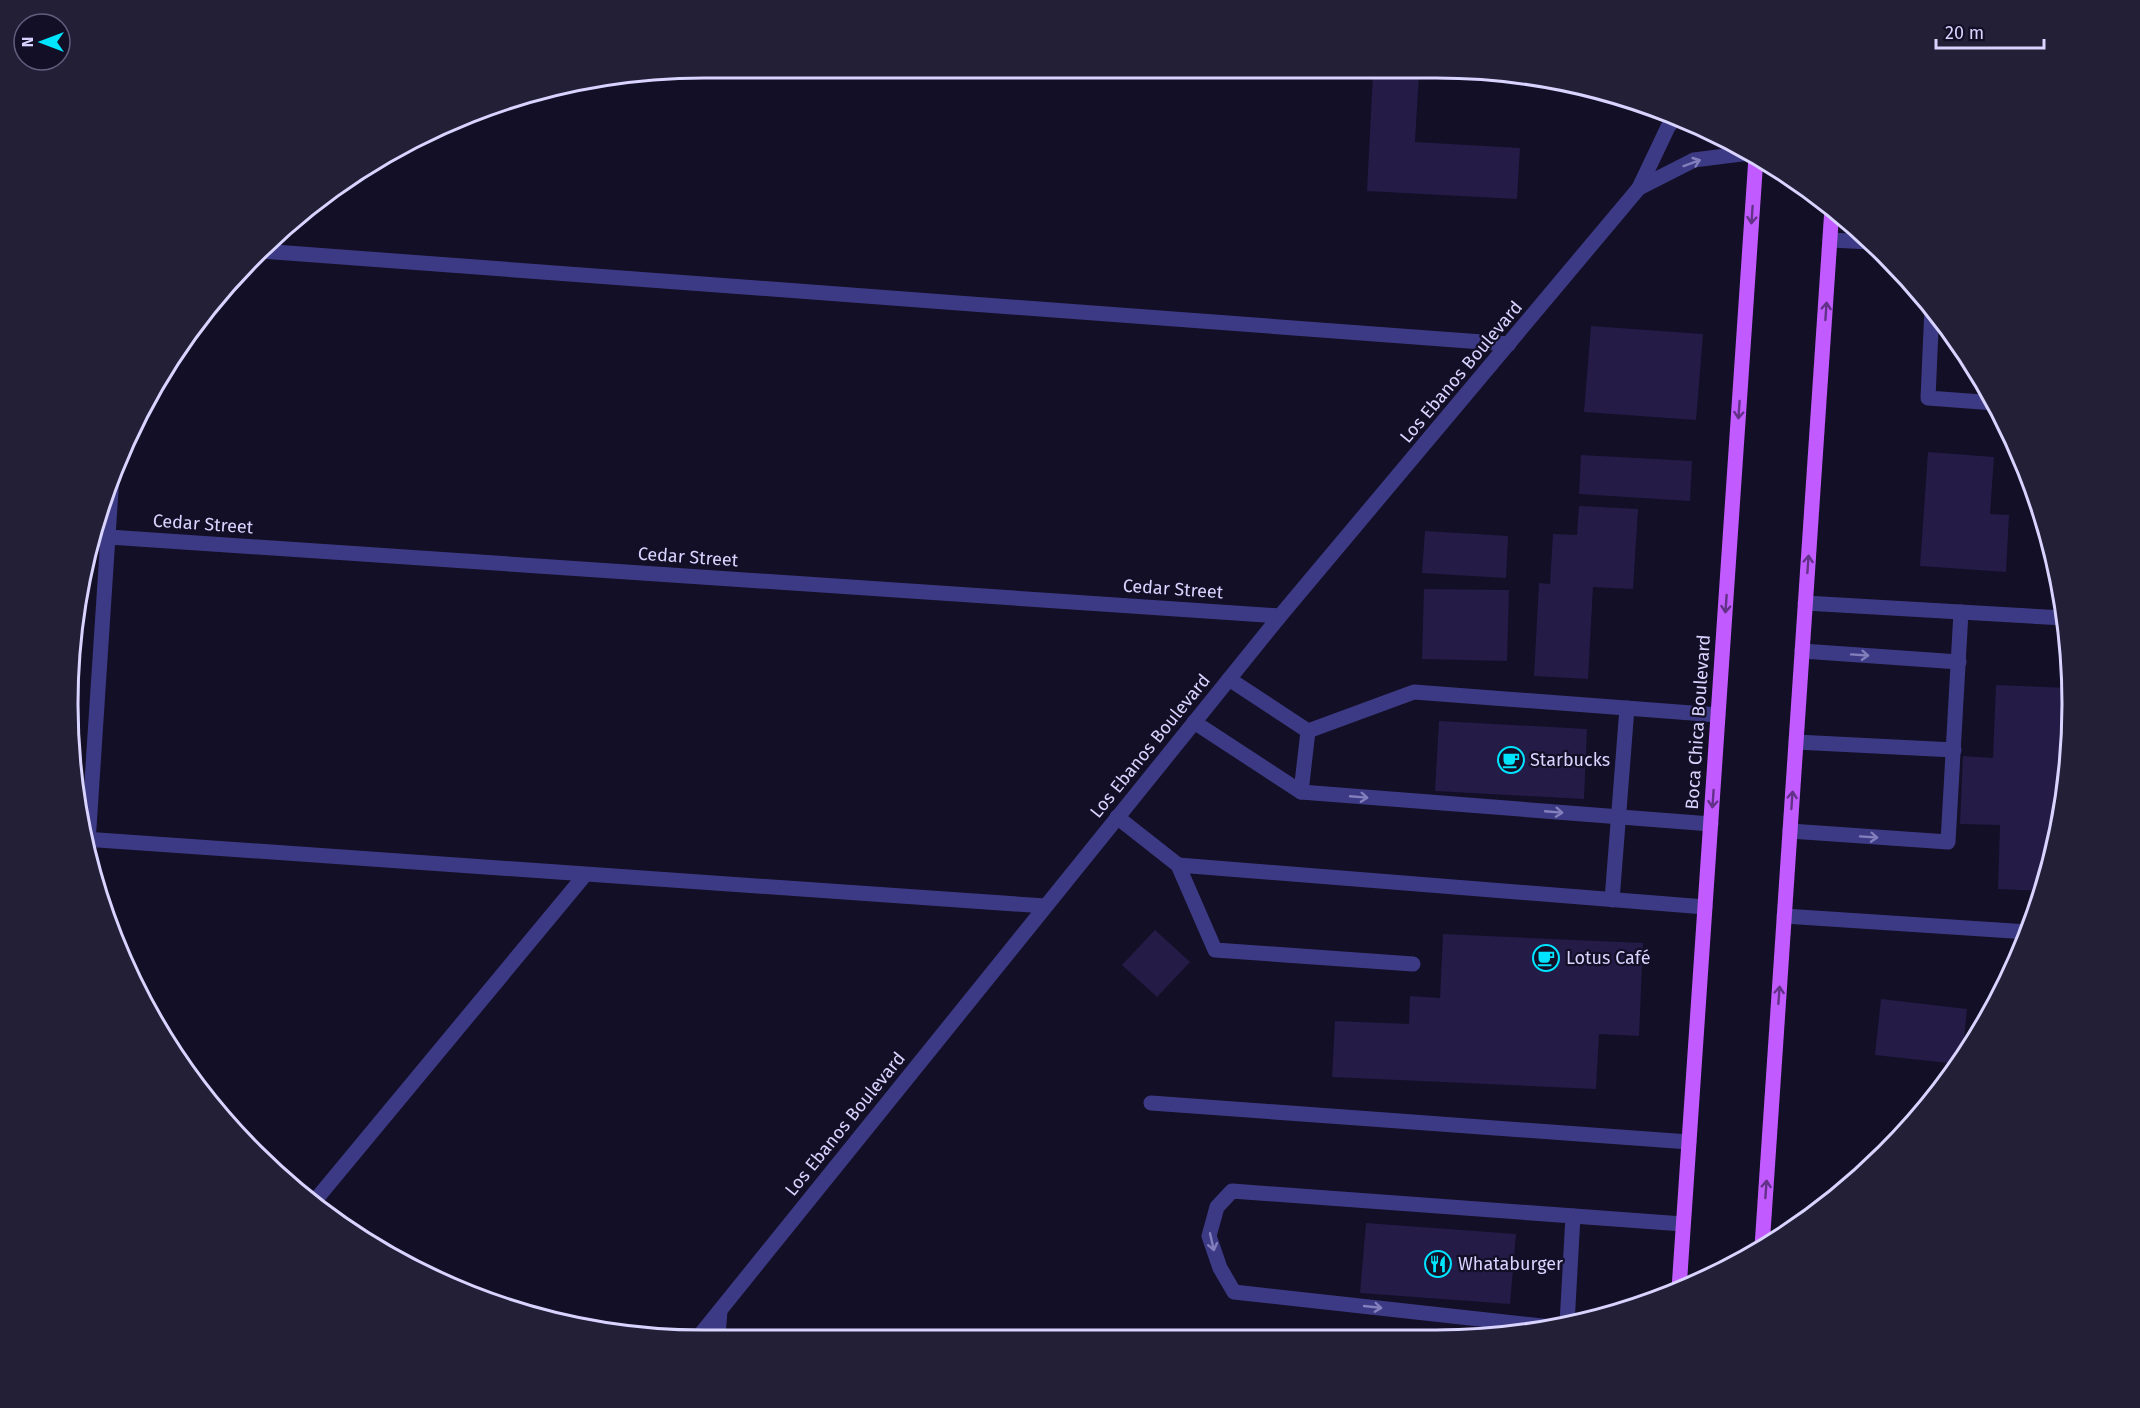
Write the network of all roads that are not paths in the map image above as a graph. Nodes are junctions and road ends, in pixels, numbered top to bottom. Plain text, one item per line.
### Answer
1 (1671, 124) edge
2 (1735, 155) edge
3 (1755, 166) edge
4 (1639, 188) junction
5 (1831, 219) edge
6 (1830, 240) junction
7 (1858, 241) edge
8 (271, 252) edge
9 (1931, 321) edge
10 (1509, 344) junction
11 (1984, 402) edge
12 (101, 536) edge
13 (1805, 603) junction
14 (1961, 612) junction
15 (1280, 616) junction
16 (2056, 618) edge
17 (1802, 651) junction
18 (1959, 662) junction
19 (1229, 679) junction
20 (1627, 708) junction
21 (1718, 715) junction
22 (1194, 722) junction
23 (1308, 731) junction
24 (1796, 742) junction
25 (1954, 750) junction
26 (1301, 792) junction
27 (87, 811) edge
28 (1117, 817) junction
29 (1619, 817) junction
30 (1711, 824) junction
31 (1790, 831) junction
32 (93, 839) edge
33 (1178, 865) junction
34 (585, 874) junction
35 (1612, 900) junction
36 (1045, 906) junction
37 (1705, 907) junction
38 (1784, 916) junction
39 (2019, 931) edge
40 (1413, 963) dead end
41 (1151, 1103) dead end
42 (1689, 1142) junction
43 (318, 1197) edge
44 (1572, 1216) junction
45 (1683, 1224) junction
46 (1763, 1237) edge
47 (1683, 1279) edge
48 (720, 1311) junction
49 (1567, 1316) edge
50 (1524, 1324) edge
51 (704, 1330) edge
52 (718, 1330) edge

1 - 4 street, Los Ebanos Boulevard
4 -> 2 street, Los Ebanos Boulevard
3 -> 21 main road, Boca Chica Boulevard
4 - 10 street, Los Ebanos Boulevard
5 - 6 main road
6 - 7 street
13 -> 6 main road
8 - 10 street
9 - 11 street
10 - 15 street, Los Ebanos Boulevard
12 - 15 street, Cedar Street
12 - 27 street
13 - 14 street
13 - 17 main road
14 - 16 street
14 - 18 street
15 - 19 street, Los Ebanos Boulevard
17 -> 18 street
17 - 24 main road
18 - 25 street
19 - 22 street, Los Ebanos Boulevard
19 - 23 street
20 - 21 street
20 - 23 street
20 - 29 street
21 -> 30 main road, Boca Chica Boulevard
22 - 26 street
22 - 28 street, Los Ebanos Boulevard
23 - 26 street
24 - 25 street
31 -> 24 main road
31 -> 25 street
26 -> 29 street
28 - 33 street
28 - 36 street, Los Ebanos Boulevard
29 - 30 street
29 - 35 street
30 - 37 main road, Boca Chica Boulevard
31 - 38 main road
32 - 34 street
33 - 35 street
33 - 40 street
34 - 36 street
34 - 43 street
35 - 37 street
36 - 48 street, Los Ebanos Boulevard
37 - 42 main road, Boca Chica Boulevard
38 - 39 street
46 -> 38 main road
41 - 42 street
42 - 45 main road, Boca Chica Boulevard
44 - 45 street
44 - 49 street
44 -> 50 street
45 - 47 main road, Boca Chica Boulevard
48 - 51 street, Los Ebanos Boulevard
48 - 52 street

